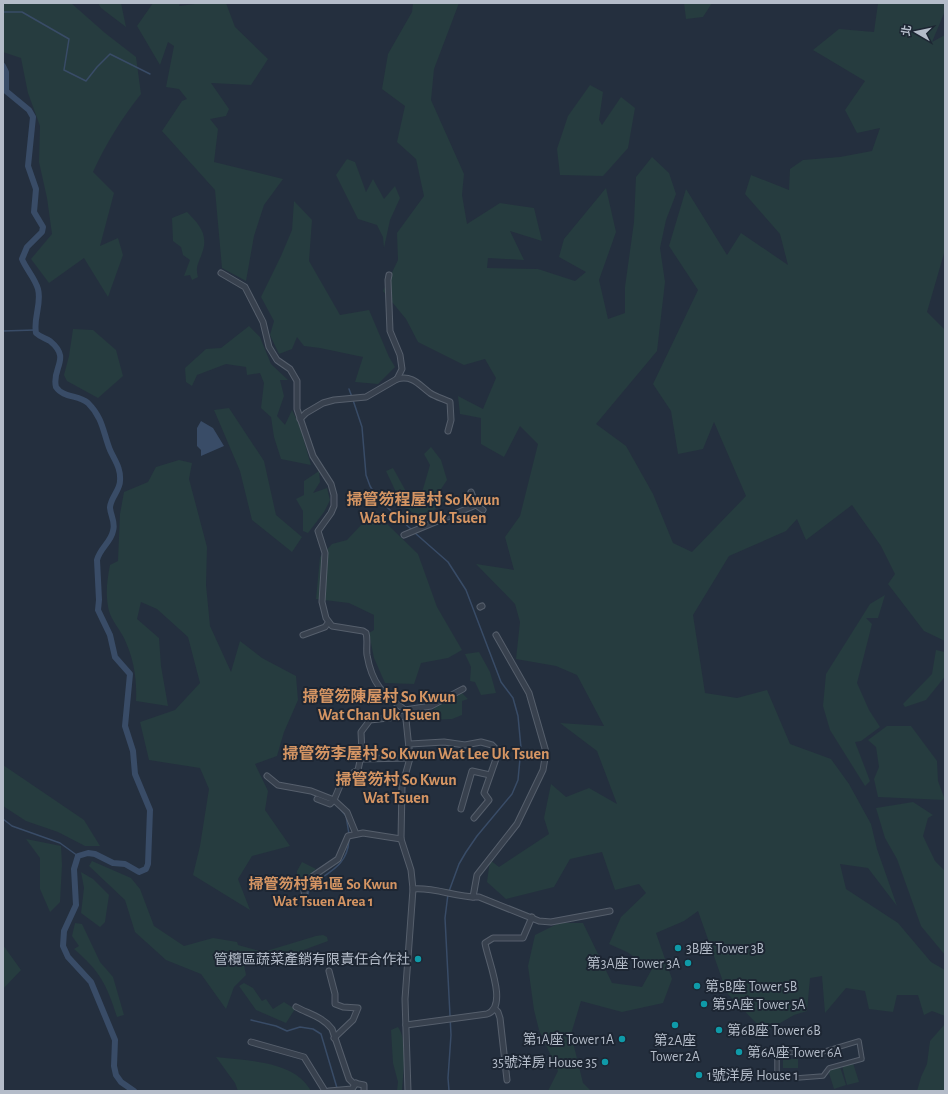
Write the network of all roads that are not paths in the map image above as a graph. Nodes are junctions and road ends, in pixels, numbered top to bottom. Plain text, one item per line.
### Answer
1 (221, 273) dead end
2 (389, 275) dead end
3 (397, 379) junction
4 (300, 419) junction
5 (448, 431) dead end
6 (471, 492) dead end
7 (476, 505) junction
8 (483, 510) dead end
9 (405, 534) dead end
10 (328, 623) junction
11 (303, 635) dead end
12 (496, 635) dead end
13 (463, 689) dead end
14 (405, 710) junction
15 (406, 716) junction
16 (410, 744) junction
17 (410, 758) junction
18 (361, 759) junction
19 (490, 775) junction
20 (267, 776) dead end
21 (317, 798) dead end
22 (332, 802) junction
23 (461, 809) dead end
24 (474, 818) dead end
25 (351, 835) junction
26 (401, 839) junction
27 (414, 889) junction
28 (473, 897) junction
29 (305, 900) dead end
30 (610, 911) dead end
31 (532, 917) junction
32 (329, 971) dead end
33 (296, 1007) dead end
34 (495, 1009) junction
35 (406, 1025) junction
36 (334, 1038) junction
37 (251, 1042) dead end
38 (777, 1078) dead end
39 (797, 1078) dead end
40 (507, 1080) dead end
41 (356, 1083) junction
42 (325, 1091) edge
43 (329, 1091) edge
44 (332, 1091) edge
45 (364, 1091) edge
46 (408, 1091) edge

1 - 4 street
2 - 3 street
3 - 4 street
3 - 5 street
4 - 10 street
6 - 7 street
7 - 8 street
7 - 9 street
10 - 11 street
10 - 14 street
12 - 28 street
13 - 14 street
14 - 15 street
15 - 16 street
15 - 18 street
16 - 17 street
16 - 19 street
17 - 18 street
17 - 26 street
18 - 22 street
19 - 23 street
19 - 24 street
20 - 22 street
21 - 22 street
22 - 25 street
25 - 26 street
25 - 29 street
26 - 27 street
27 - 28 street
27 - 35 street
28 - 31 street
30 - 31 street
31 - 34 street
32 - 36 street
33 - 36 street
34 - 35 street
34 - 40 street
35 - 46 street
36 - 41 street
37 - 42 street
38 - 39 street
41 - 44 street
41 - 45 street
43 - 44 street

